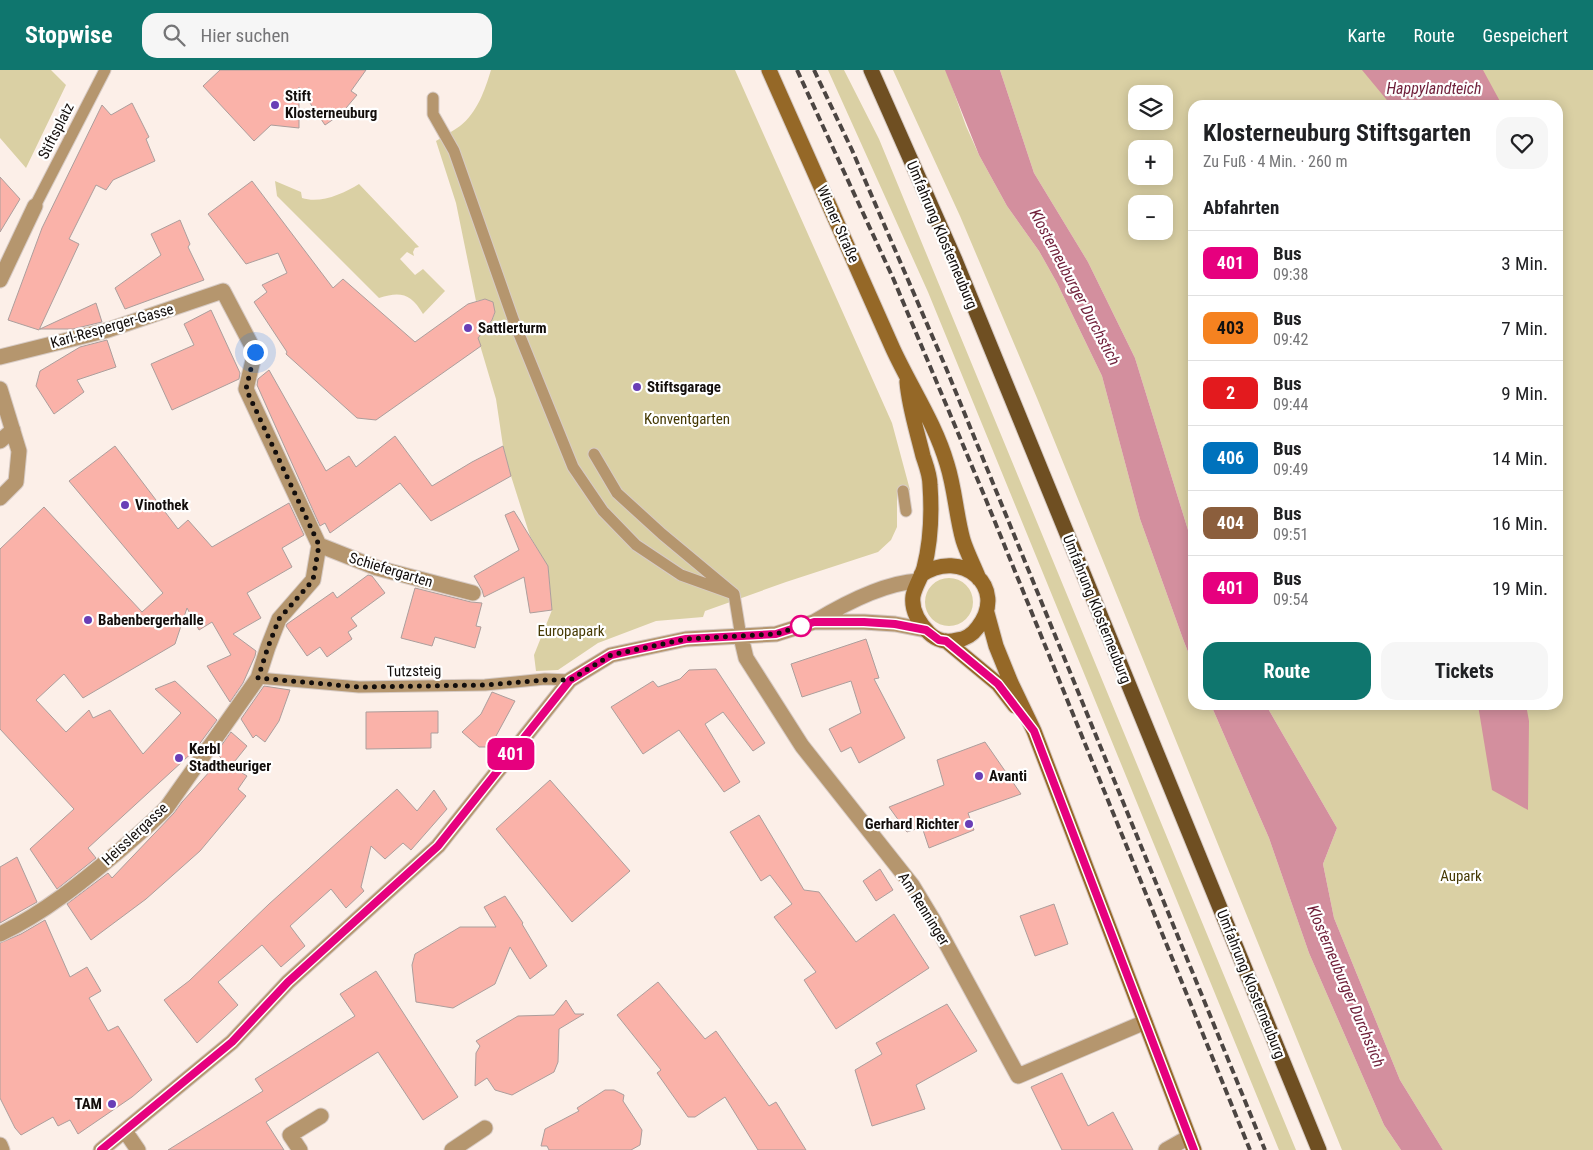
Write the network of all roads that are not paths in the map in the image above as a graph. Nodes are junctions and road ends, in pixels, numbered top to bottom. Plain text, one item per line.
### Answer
1 (105, 70) edge
2 (769, 70) edge
3 (871, 70) edge
4 (433, 98) dead end
5 (35, 206) joint
6 (0, 280) edge
7 (0, 357) edge
8 (907, 378) junction
9 (0, 389) edge
10 (13, 430) junction
11 (0, 441) edge
12 (594, 454) dead end
13 (903, 491) dead end
14 (0, 498) edge
15 (906, 511) dead end
16 (319, 545) junction
17 (919, 578) junction
18 (979, 579) junction
19 (473, 593) dead end
20 (734, 594) junction
21 (987, 613) junction
22 (814, 622) junction
23 (926, 630) junction
24 (741, 637) junction
25 (946, 641) junction
26 (258, 678) junction
27 (570, 680) junction
28 (1034, 731) junction
29 (0, 934) edge
30 (1145, 1022) junction
31 (322, 1116) dead end
32 (485, 1128) dead end
33 (125, 1131) junction
34 (1192, 1144) edge
35 (0, 1145) edge
36 (2, 1150) edge
37 (101, 1150) edge
38 (138, 1150) edge
39 (300, 1150) edge
40 (452, 1150) edge
41 (1166, 1150) edge
42 (1319, 1150) edge

1 - 5 lane, Stiftsplatz
2 - 8 street, Wiener Straße
3 - 42 main road, Umfahrung Klosterneuburg
4 - 20 lane
5 - 6 street
7 - 16 street, Karl-Resperger-Gasse
8 - 17 street, Wiener Straße
8 - 18 street, Wiener Straße
9 - 10 street
10 - 11 street
10 - 14 street
12 - 20 lane
13 - 15 lane
16 - 19 street, Schiefergarten
16 - 26 street, Heisslergasse
17 - 18 street
17 - 22 street
17 - 23 street, Wiener Straße
18 - 21 street, Wiener Straße
20 - 24 lane
21 - 25 street
21 - 28 street, Wiener Straße
22 - 23 street
22 - 24 street
23 - 25 street, Wiener Straße
24 - 27 street
24 - 30 street, Am Renninger
25 - 28 street, Wiener Straße
26 - 27 lane, Tutzsteig
26 - 29 street, Heisslergasse
27 - 33 street
28 - 30 street, Wiener Straße
30 - 34 street, Wiener Straße
31 - 39 street
32 - 40 street
33 - 37 street
33 - 38 street
34 - 41 street
35 - 36 street

